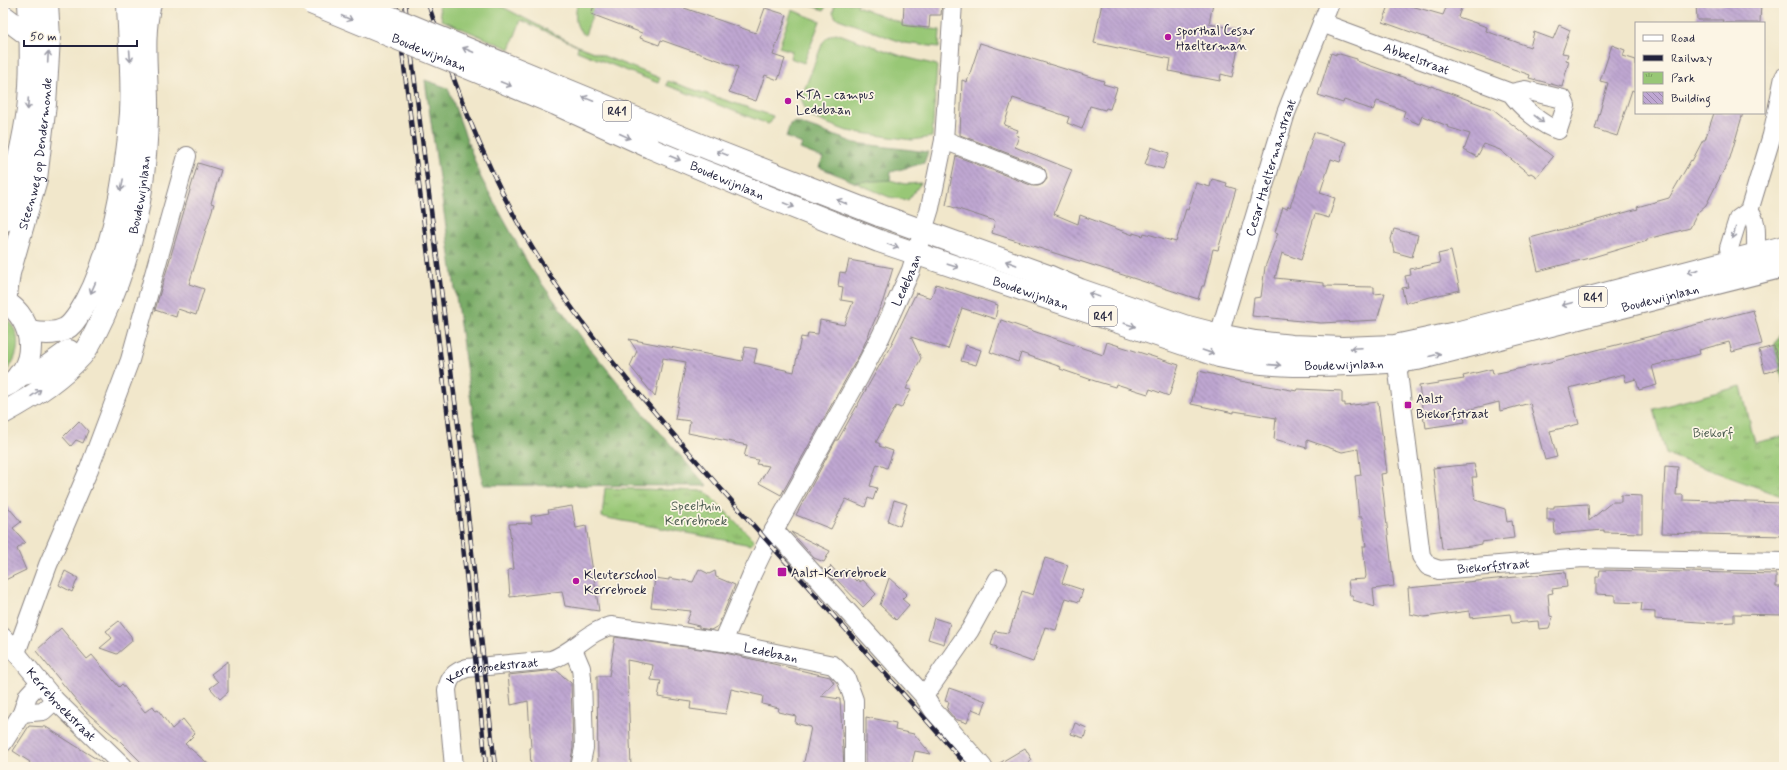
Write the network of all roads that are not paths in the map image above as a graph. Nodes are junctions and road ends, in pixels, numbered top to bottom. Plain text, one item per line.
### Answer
1 (29, 3) edge
2 (47, 3) edge
3 (128, 3) edge
4 (150, 3) edge
5 (311, 3) edge
6 (356, 3) edge
7 (953, 3) edge
8 (1330, 3) edge
9 (3, 16) edge
10 (1322, 23) junction
11 (31, 37) junction
12 (1784, 77) edge
13 (1511, 93) dead end
14 (944, 140) junction
15 (187, 156) dead end
16 (1037, 176) dead end
17 (1749, 211) junction
18 (3, 221) edge
19 (923, 231) junction
20 (1784, 247) edge
21 (916, 254) junction
22 (1731, 261) junction
23 (1759, 263) junction
24 (1784, 266) edge
25 (4, 301) edge
26 (99, 326) junction
27 (29, 331) junction
28 (1219, 335) junction
29 (1396, 354) junction
30 (11, 381) edge
31 (3, 413) edge
32 (774, 530) junction
33 (1784, 562) edge
34 (998, 579) dead end
35 (3, 637) edge
36 (723, 642) junction
37 (573, 649) junction
38 (16, 653) junction
39 (40, 682) junction
40 (924, 696) junction
41 (56, 700) junction
42 (22, 713) junction
43 (3, 743) edge
44 (124, 767) edge
45 (454, 767) edge
46 (580, 767) edge
47 (854, 767) edge
48 (983, 767) edge

1 - 11 main road, Steenweg op Dendermonde
25 -> 2 main road, Steenweg op Dendermonde
3 -> 27 main road
4 - 26 main road, Boudewijnlaan
5 -> 21 main road, Boudewijnlaan / R41, bridge
19 -> 6 main road, Boudewijnlaan / R41, bridge
7 - 14 street, Ledebaan
8 - 10 street, Cesar Haeltermanstraat
9 - 11 main road
10 - 13 street, Abbeelstraat
10 - 28 street, Cesar Haeltermanstraat
11 -> 18 main road, Steenweg op Dendermonde
12 - 17 street
14 - 16 street
14 - 19 street, Ledebaan
15 - 38 street
17 -> 22 street
17 - 23 street
19 - 21 street, Ledebaan
28 -> 19 main road, Boudewijnlaan / R41
20 - 23 main road, Boudewijnlaan / R41
21 -> 29 main road, Boudewijnlaan / R41
21 - 32 street, Ledebaan
22 - 23 main road, Boudewijnlaan / R41
22 -> 29 main road, Boudewijnlaan / R41
23 - 24 main road, Boudewijnlaan / R41
29 -> 23 main road, Boudewijnlaan / R41
25 - 27 main road, Steenweg op Dendermonde
26 - 30 main road, Steenweg op Dendermonde
31 -> 26 main road
27 - 30 main road, Steenweg op Dendermonde
29 -> 28 main road, Boudewijnlaan / R41
29 - 33 street, Biekorfstraat
32 - 36 street, Ledebaan
32 - 40 street
34 - 40 street
35 - 38 street, Kerrebroekstraat
36 - 37 street, Kerrebroekstraat
36 - 47 street, Ledebaan
37 - 45 street, Kerrebroekstraat
37 - 46 street
38 - 39 street, Kerrebroekstraat
39 - 41 street, Kerrebroekstraat
39 - 42 street
40 - 48 street
41 - 42 street
41 - 44 street, Kerrebroekstraat
42 - 43 street

